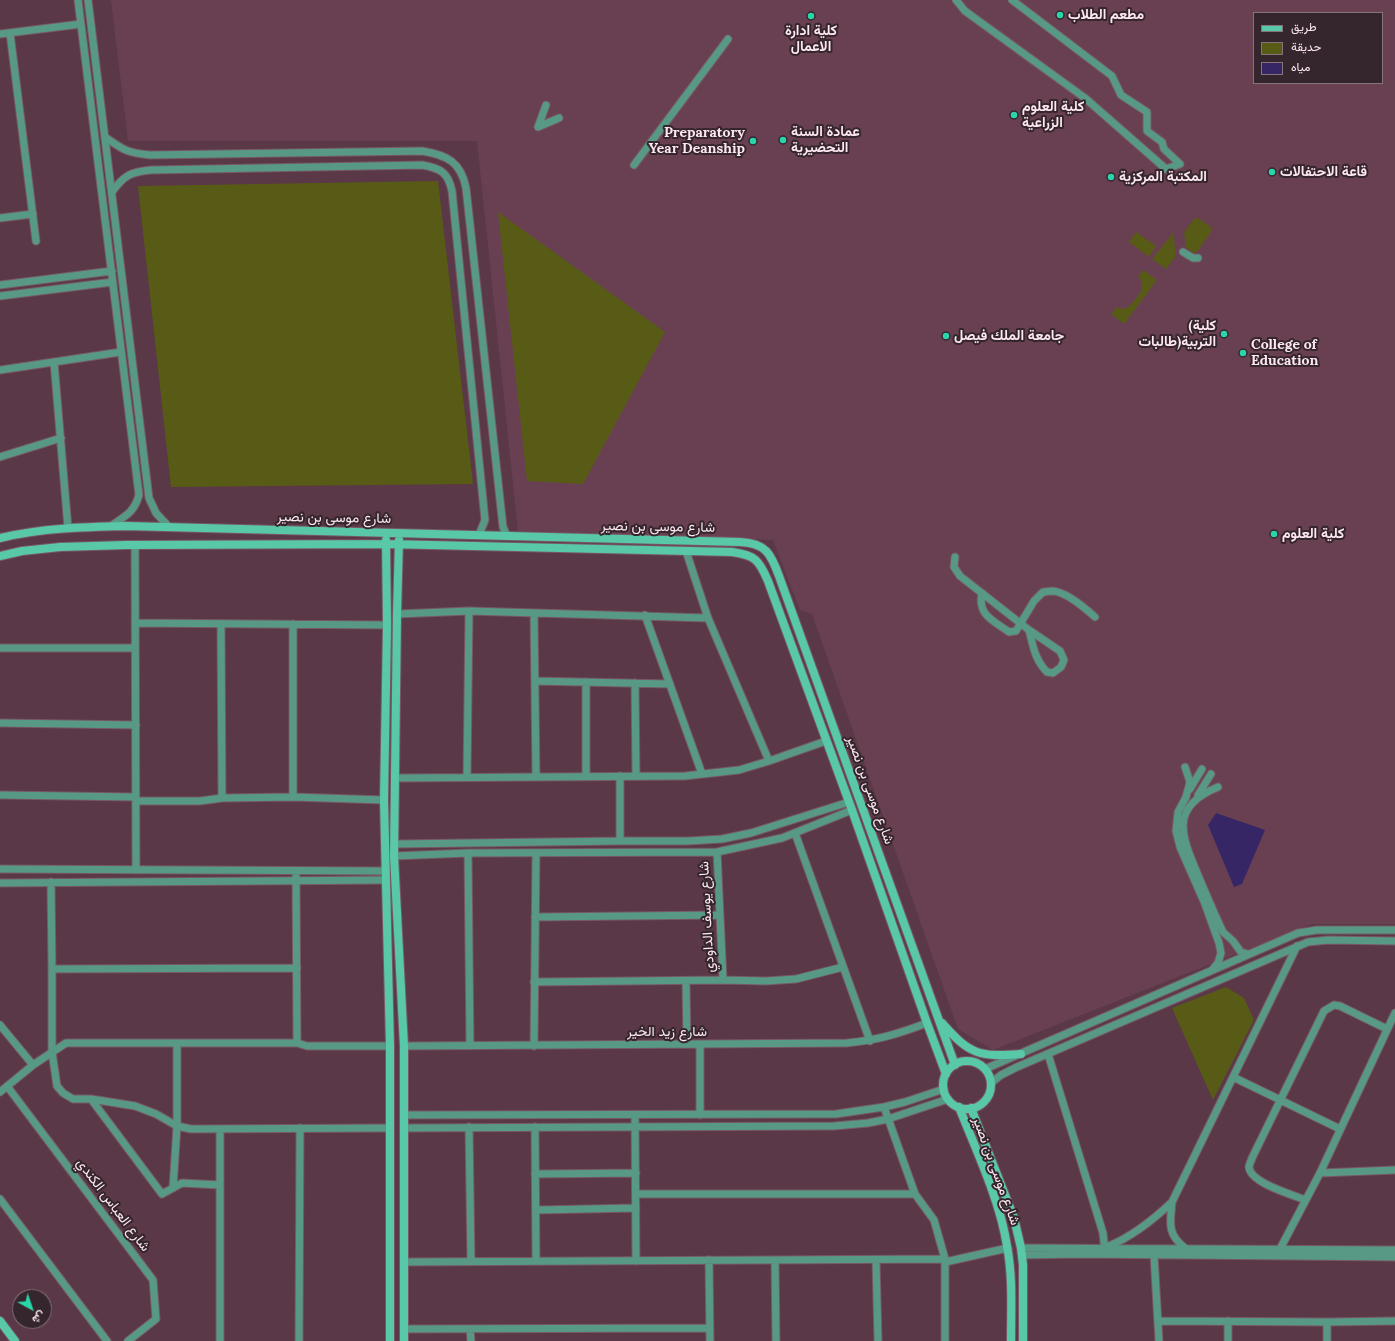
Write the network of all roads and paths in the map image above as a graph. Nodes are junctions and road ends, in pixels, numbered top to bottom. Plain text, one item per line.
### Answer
1 (78, 0) edge
2 (88, 0) edge
3 (956, 0) edge
4 (1012, 0) edge
5 (81, 24) junction
6 (10, 33) junction
7 (0, 34) edge
8 (728, 39) dead end
9 (546, 105) dead end
10 (559, 118) dead end
11 (105, 137) junction
12 (634, 164) dead end
13 (112, 192) junction
14 (33, 214) junction
15 (0, 218) edge
16 (36, 241) dead end
17 (1183, 252) dead end
18 (1198, 258) dead end
19 (112, 271) junction
20 (113, 282) junction
21 (0, 285) edge
22 (0, 296) edge
23 (122, 352) junction
24 (54, 362) junction
25 (0, 370) edge
26 (61, 438) junction
27 (0, 458) edge
28 (111, 526) junction
29 (169, 527) junction
30 (68, 528) junction
31 (386, 532) junction
32 (399, 533) junction
33 (479, 535) junction
34 (507, 536) junction
35 (0, 538) edge
36 (387, 544) junction
37 (399, 544) junction
38 (135, 545) junction
39 (686, 551) junction
40 (0, 556) edge
41 (955, 557) dead end
42 (982, 593) junction
43 (469, 611) junction
44 (534, 613) junction
45 (397, 614) junction
46 (645, 615) junction
47 (1095, 616) dead end
48 (708, 618) junction
49 (135, 623) junction
50 (1020, 623) junction
51 (221, 624) junction
52 (293, 624) junction
53 (387, 625) junction
54 (1029, 630) junction
55 (0, 648) edge
56 (135, 648) junction
57 (535, 681) junction
58 (586, 682) junction
59 (635, 683) junction
60 (670, 684) junction
61 (0, 723) edge
62 (136, 725) junction
63 (826, 741) junction
64 (769, 761) junction
65 (1185, 767) dead end
66 (1202, 768) dead end
67 (702, 774) junction
68 (1211, 774) dead end
69 (536, 776) junction
70 (586, 776) junction
71 (620, 776) junction
72 (636, 776) junction
73 (467, 777) junction
74 (396, 778) junction
75 (1218, 787) dead end
76 (0, 795) edge
77 (1186, 795) junction
78 (293, 797) junction
79 (222, 798) junction
80 (136, 799) junction
81 (1196, 799) junction
82 (384, 800) junction
83 (849, 802) junction
84 (852, 810) junction
85 (795, 833) junction
86 (620, 841) junction
87 (642, 841) junction
88 (395, 844) junction
89 (642, 851) junction
90 (536, 852) junction
91 (717, 852) junction
92 (468, 853) junction
93 (394, 856) junction
94 (0, 869) edge
95 (136, 870) junction
96 (296, 871) junction
97 (386, 871) junction
98 (386, 880) junction
99 (51, 882) junction
100 (296, 882) junction
101 (0, 883) edge
102 (720, 915) junction
103 (535, 917) junction
104 (1395, 930) edge
105 (1395, 941) edge
106 (1297, 946) junction
107 (1248, 954) junction
108 (844, 967) junction
109 (297, 968) junction
110 (52, 969) junction
111 (1211, 970) junction
112 (686, 980) junction
113 (723, 980) junction
114 (534, 982) junction
115 (1395, 1012) edge
116 (939, 1020) junction
117 (927, 1023) junction
118 (0, 1026) edge
119 (1387, 1029) junction
120 (870, 1041) junction
121 (177, 1043) junction
122 (297, 1043) junction
123 (687, 1044) junction
124 (700, 1044) junction
125 (390, 1046) junction
126 (404, 1046) junction
127 (470, 1046) junction
128 (534, 1046) junction
129 (52, 1052) junction
130 (1021, 1054) junction
131 (1048, 1054) junction
132 (33, 1065) junction
133 (955, 1065) junction
134 (985, 1069) junction
135 (946, 1074) junction
136 (1233, 1077) junction
137 (991, 1083) junction
138 (7, 1086) junction
139 (944, 1089) junction
140 (0, 1092) edge
141 (91, 1099) junction
142 (948, 1099) junction
143 (1280, 1100) junction
144 (884, 1107) junction
145 (959, 1107) junction
146 (971, 1108) junction
147 (404, 1115) junction
148 (635, 1115) junction
149 (700, 1115) junction
150 (888, 1119) junction
151 (177, 1126) junction
152 (635, 1126) junction
153 (469, 1127) junction
154 (535, 1127) junction
155 (300, 1128) junction
156 (390, 1128) junction
157 (404, 1128) junction
158 (220, 1129) junction
159 (1340, 1129) junction
160 (1395, 1170) edge
161 (636, 1173) junction
162 (1320, 1173) junction
163 (536, 1174) junction
164 (220, 1185) junction
165 (173, 1188) junction
166 (636, 1194) junction
167 (915, 1194) junction
168 (0, 1199) edge
169 (1306, 1200) junction
170 (1172, 1202) junction
171 (636, 1208) junction
172 (536, 1210) junction
173 (1008, 1248) junction
174 (1185, 1248) junction
175 (1280, 1249) junction
176 (1395, 1250) edge
177 (1105, 1251) junction
178 (1021, 1252) junction
179 (1154, 1255) junction
180 (1395, 1257) edge
181 (709, 1260) junction
182 (775, 1260) junction
183 (876, 1260) junction
184 (471, 1261) junction
185 (536, 1261) junction
186 (636, 1261) junction
187 (945, 1261) junction
188 (404, 1262) junction
189 (1395, 1320) edge
190 (0, 1321) edge
191 (1159, 1321) junction
192 (1228, 1321) junction
193 (1327, 1322) junction
194 (709, 1328) junction
195 (404, 1329) junction
196 (470, 1329) junction
197 (16, 1341) edge
198 (107, 1341) edge
199 (128, 1341) edge
200 (220, 1341) edge
201 (299, 1341) edge
202 (390, 1341) edge
203 (404, 1341) edge
204 (471, 1341) edge
205 (710, 1341) edge
206 (776, 1341) edge
207 (878, 1341) edge
208 (946, 1341) edge
209 (1011, 1341) edge
210 (1023, 1341) edge
211 (1159, 1341) edge
212 (1228, 1341) edge
213 (1326, 1341) edge

1 - 5 street
2 - 11 street
3 - 4 street
5 - 6 street
5 - 19 street
6 - 7 street
6 - 14 street
8 - 12 street
9 - 10 street
11 - 13 street
11 - 34 street
13 - 29 street
13 - 33 street
14 - 15 street
14 - 16 street
17 - 18 street
19 - 20 street
19 - 21 street
20 - 22 street
20 - 23 street
23 - 24 street
23 - 28 street
24 - 25 street
24 - 26 street
26 - 27 street
26 - 30 street
28 - 29 street, شارع موسى بن نصير
28 - 30 street, شارع موسى بن نصير
29 - 31 street, شارع موسى بن نصير
30 - 35 street, شارع موسى بن نصير
31 - 32 street, شارع موسى بن نصير
31 - 36 street
32 - 33 street, شارع موسى بن نصير
32 - 37 street
33 - 34 street, شارع موسى بن نصير
34 - 116 street, شارع موسى بن نصير
36 - 37 street, شارع موسى بن نصير
36 - 38 street, شارع موسى بن نصير
36 - 53 street
37 - 39 street, شارع موسى بن نصير
37 - 45 street
38 - 40 street, شارع موسى بن نصير
38 - 49 street
39 - 48 street
39 - 63 street, شارع موسى بن نصير
41 - 42 street
42 - 50 street
42 - 50 street
43 - 44 street
43 - 45 street
43 - 73 street
44 - 46 street
44 - 57 street
45 - 74 street
46 - 48 street
46 - 60 street
47 - 50 street
48 - 64 street
49 - 51 street
49 - 56 street
50 - 54 street
51 - 52 street
51 - 79 street
52 - 53 street
52 - 78 street
53 - 82 street
54 - 54 street
55 - 56 street
56 - 62 street
57 - 58 street
57 - 69 street
58 - 59 street
58 - 70 street
59 - 60 street
59 - 72 street
60 - 67 street
61 - 62 street
62 - 80 street
63 - 64 street
63 - 83 street, شارع موسى بن نصير
64 - 67 street
65 - 77 street
66 - 77 street
67 - 72 street
68 - 81 street
69 - 70 street
69 - 73 street
70 - 71 street
71 - 72 street
71 - 86 street
73 - 74 street
74 - 88 street
75 - 81 street
76 - 80 street
77 - 111 street
78 - 79 street
78 - 82 street
79 - 80 street
80 - 95 street
81 - 107 street
82 - 97 street
83 - 84 street, شارع موسى بن نصير
83 - 87 street
84 - 85 street
84 - 117 street, شارع موسى بن نصير
85 - 91 street
85 - 108 street
86 - 87 street
86 - 88 street
87 - 89 street
88 - 93 street
89 - 90 street
89 - 91 street
90 - 92 street
90 - 103 street
91 - 102 street, شارع يوسف الداودي
92 - 93 street
92 - 127 street
93 - 126 street
94 - 95 street
95 - 96 street
96 - 97 street
96 - 100 street
97 - 98 street
98 - 100 street
98 - 125 street
99 - 100 street
99 - 101 street
99 - 110 street
100 - 109 street
102 - 103 street
102 - 113 street, شارع يوسف الداودي
103 - 114 street
104 - 107 street
105 - 106 street
106 - 131 street
106 - 136 street
107 - 111 street
108 - 113 street
108 - 120 street
109 - 110 street
109 - 122 street
110 - 129 street
111 - 130 street
112 - 113 street
112 - 114 street
112 - 123 street
114 - 128 street
115 - 119 street
116 - 130 street
116 - 133 street, شارع موسى بن نصير
117 - 120 street, شارع زيد الخير
117 - 135 street, شارع موسى بن نصير
118 - 132 street
119 - 143 street
119 - 159 street
120 - 124 street, شارع زيد الخير
121 - 122 street
121 - 129 street
121 - 151 street
122 - 125 street
123 - 124 street, شارع زيد الخير
123 - 128 street, شارع زيد الخير
124 - 149 street
125 - 156 street
126 - 127 street, شارع زيد الخير
126 - 147 street
127 - 128 street, شارع زيد الخير
129 - 132 street
129 - 141 street
130 - 134 street
131 - 137 street
131 - 177 street
132 - 138 street
133 - 134 street
133 - 135 street
134 - 137 street
135 - 139 street
136 - 143 street
136 - 170 street
137 - 146 street
138 - 140 street
138 - 199 street, شارع العباس الكندي
139 - 142 street
139 - 144 street
141 - 151 street
141 - 165 street
142 - 145 street
142 - 150 street
143 - 159 street
143 - 169 street
144 - 149 street
144 - 150 street
145 - 146 street
145 - 173 street, شارع موسى بن نصير
146 - 178 street, شارع موسى بن نصير
147 - 148 street
147 - 157 street
148 - 149 street
148 - 152 street
150 - 152 street
150 - 167 street
151 - 158 street
151 - 165 street
152 - 154 street
152 - 161 street
153 - 154 street
153 - 157 street
153 - 184 street
154 - 163 street
155 - 156 street
155 - 158 street
155 - 201 street
156 - 202 street
157 - 188 street
158 - 164 street
159 - 162 street
160 - 162 street
161 - 163 street
161 - 166 street
162 - 169 street
163 - 172 street
164 - 165 street
164 - 200 street
166 - 167 street
166 - 171 street
167 - 187 street
168 - 198 street
169 - 175 street
170 - 174 street
170 - 177 street
171 - 172 street
171 - 186 street
172 - 185 street
173 - 187 street
173 - 209 street, شارع موسى بن نصير
174 - 175 street
174 - 177 street
175 - 176 street
177 - 178 street
177 - 179 street
178 - 210 street, شارع موسى بن نصير
179 - 180 street
179 - 191 street
181 - 182 street
181 - 186 street
181 - 194 street
182 - 183 street
182 - 206 street
183 - 187 street
183 - 207 street
184 - 185 street
184 - 188 street
185 - 186 street
187 - 208 street
188 - 195 street
189 - 193 street
190 - 197 street
191 - 192 street
191 - 211 street
192 - 193 street
192 - 212 street
193 - 213 street
194 - 196 street
194 - 205 street
195 - 196 street
195 - 203 street
196 - 204 street

